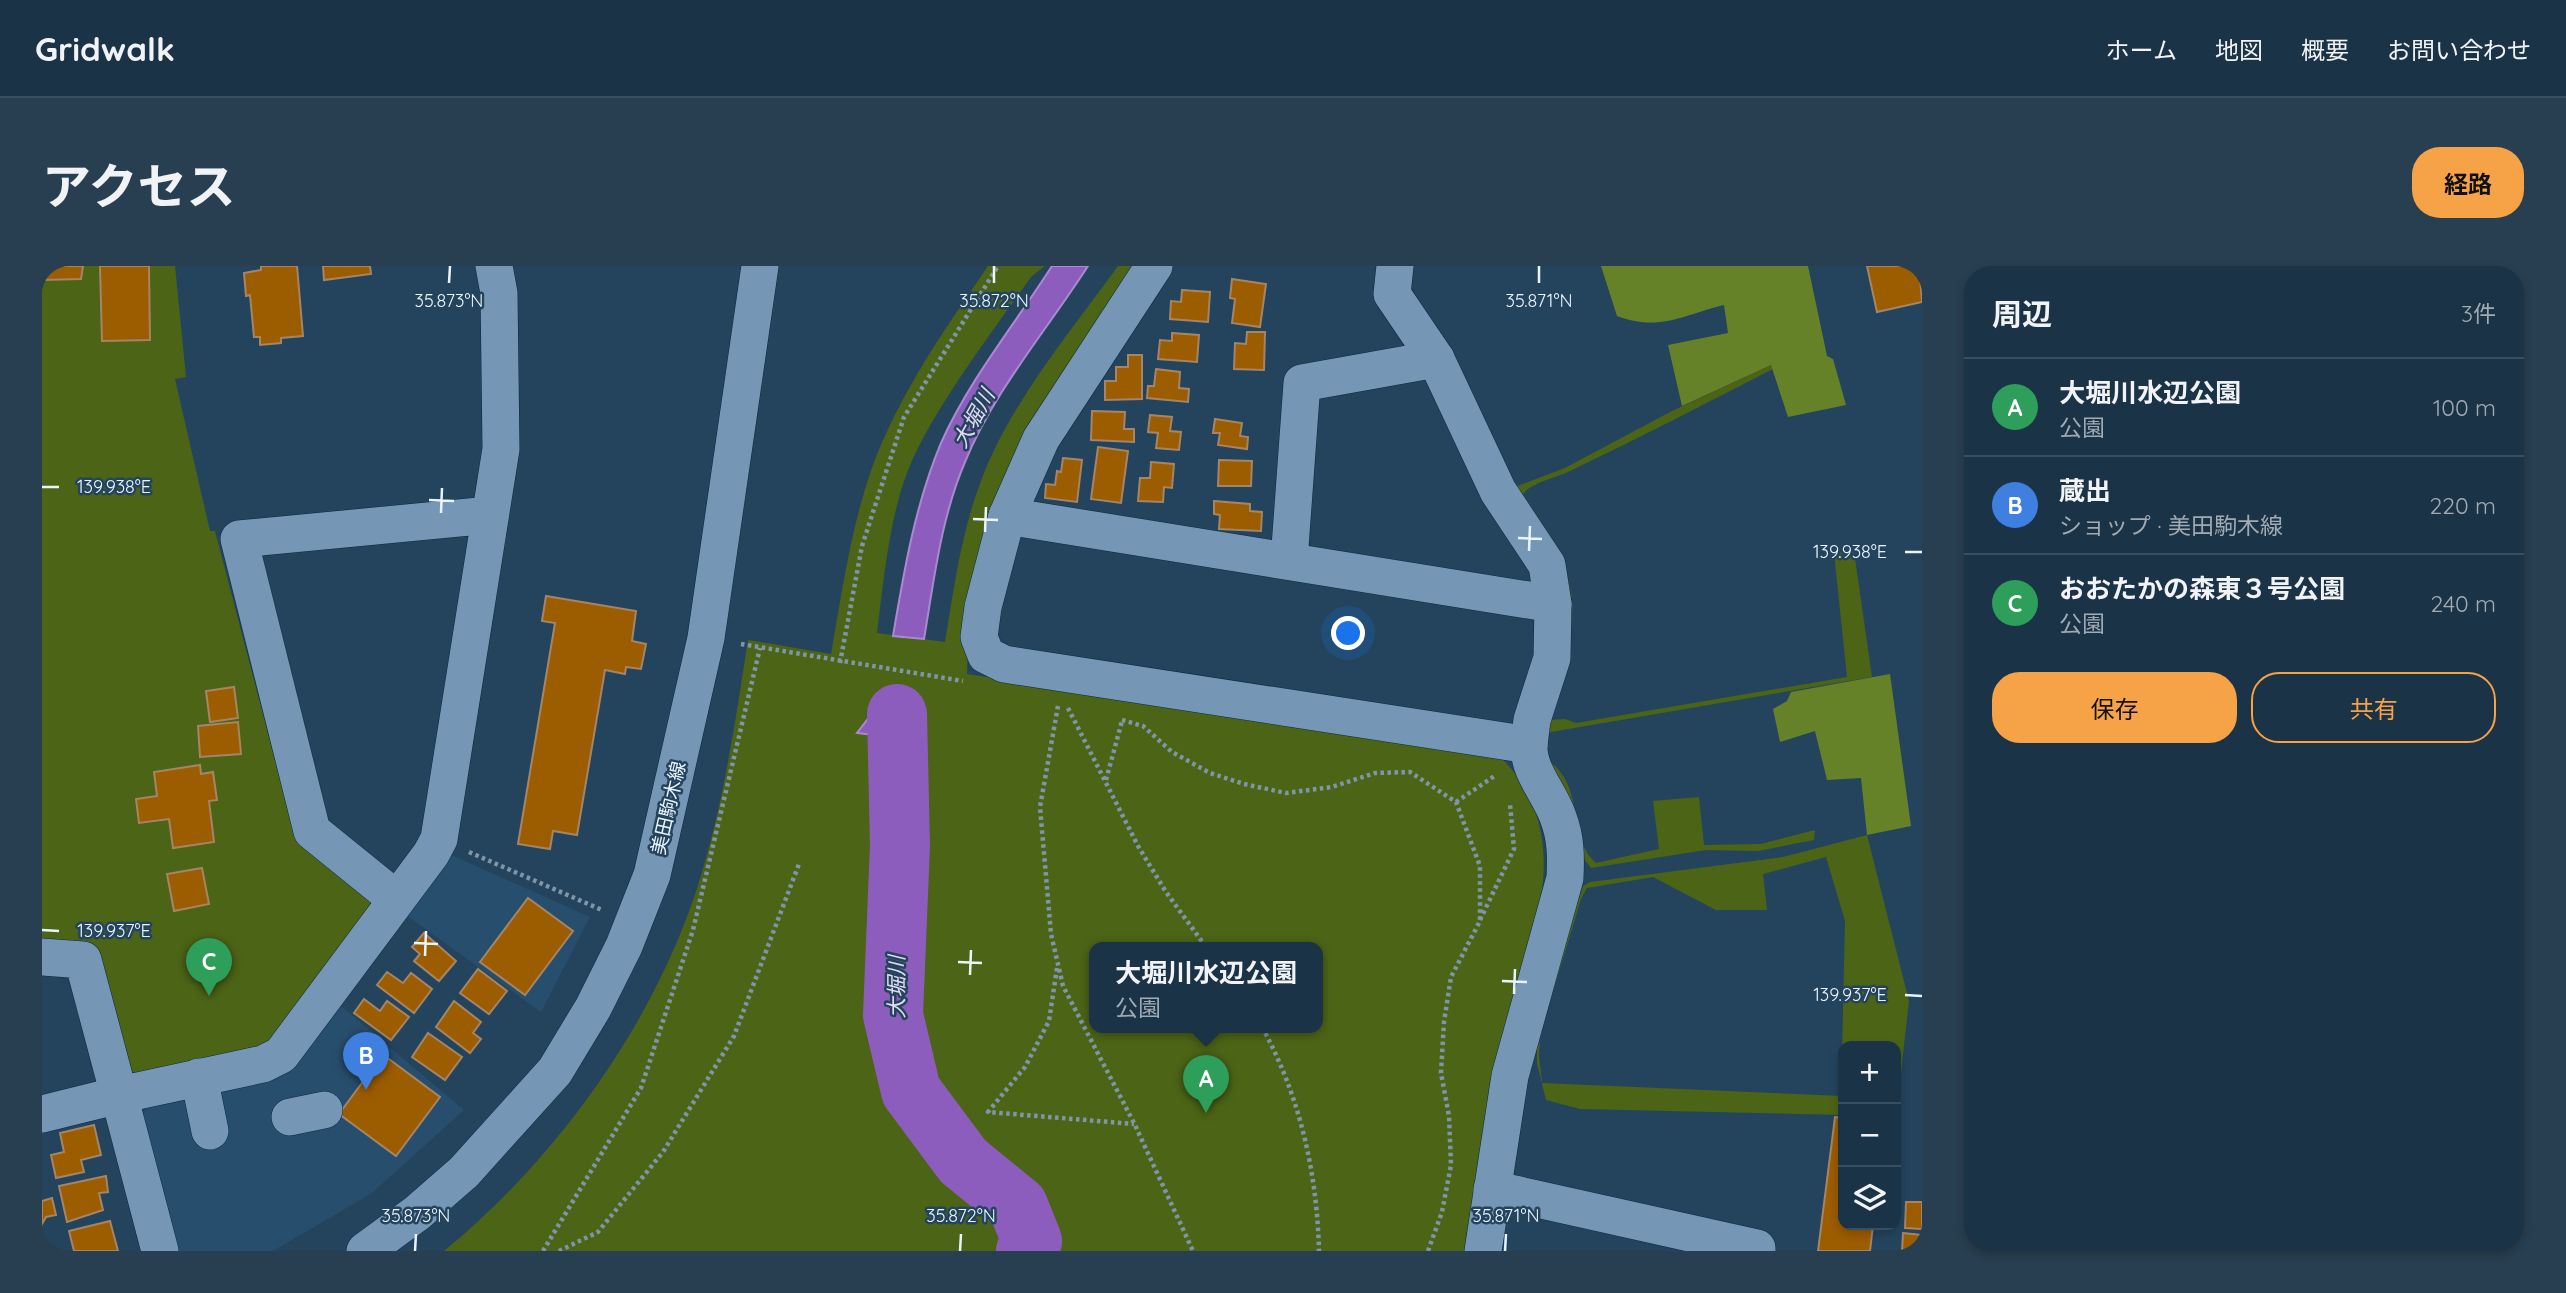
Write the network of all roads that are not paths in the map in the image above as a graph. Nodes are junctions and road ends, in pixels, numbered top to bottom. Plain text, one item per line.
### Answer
1 (494, 266) edge
2 (760, 266) edge
3 (1154, 266) edge
4 (1395, 266) edge
5 (1436, 359) junction
6 (490, 515) junction
7 (1007, 516) junction
8 (1289, 561) junction
9 (1553, 604) junction
10 (1529, 745) junction
11 (396, 899) junction
12 (42, 957) edge
13 (199, 1077) junction
14 (119, 1095) junction
15 (42, 1114) edge
16 (210, 1131) dead end
17 (1492, 1189) junction
18 (160, 1251) edge
19 (365, 1251) edge
20 (1483, 1251) edge
21 (1757, 1251) edge

1 - 6 street
2 - 19 street, 美田駒木線
3 - 7 street
4 - 5 street
5 - 8 street
5 - 9 street
6 - 11 street
6 - 11 street
7 - 8 street
7 - 10 street
8 - 9 street
9 - 10 street
10 - 17 street
11 - 13 street
12 - 14 street
13 - 14 street
13 - 16 street
14 - 15 street
14 - 18 street
17 - 20 street
17 - 21 street

